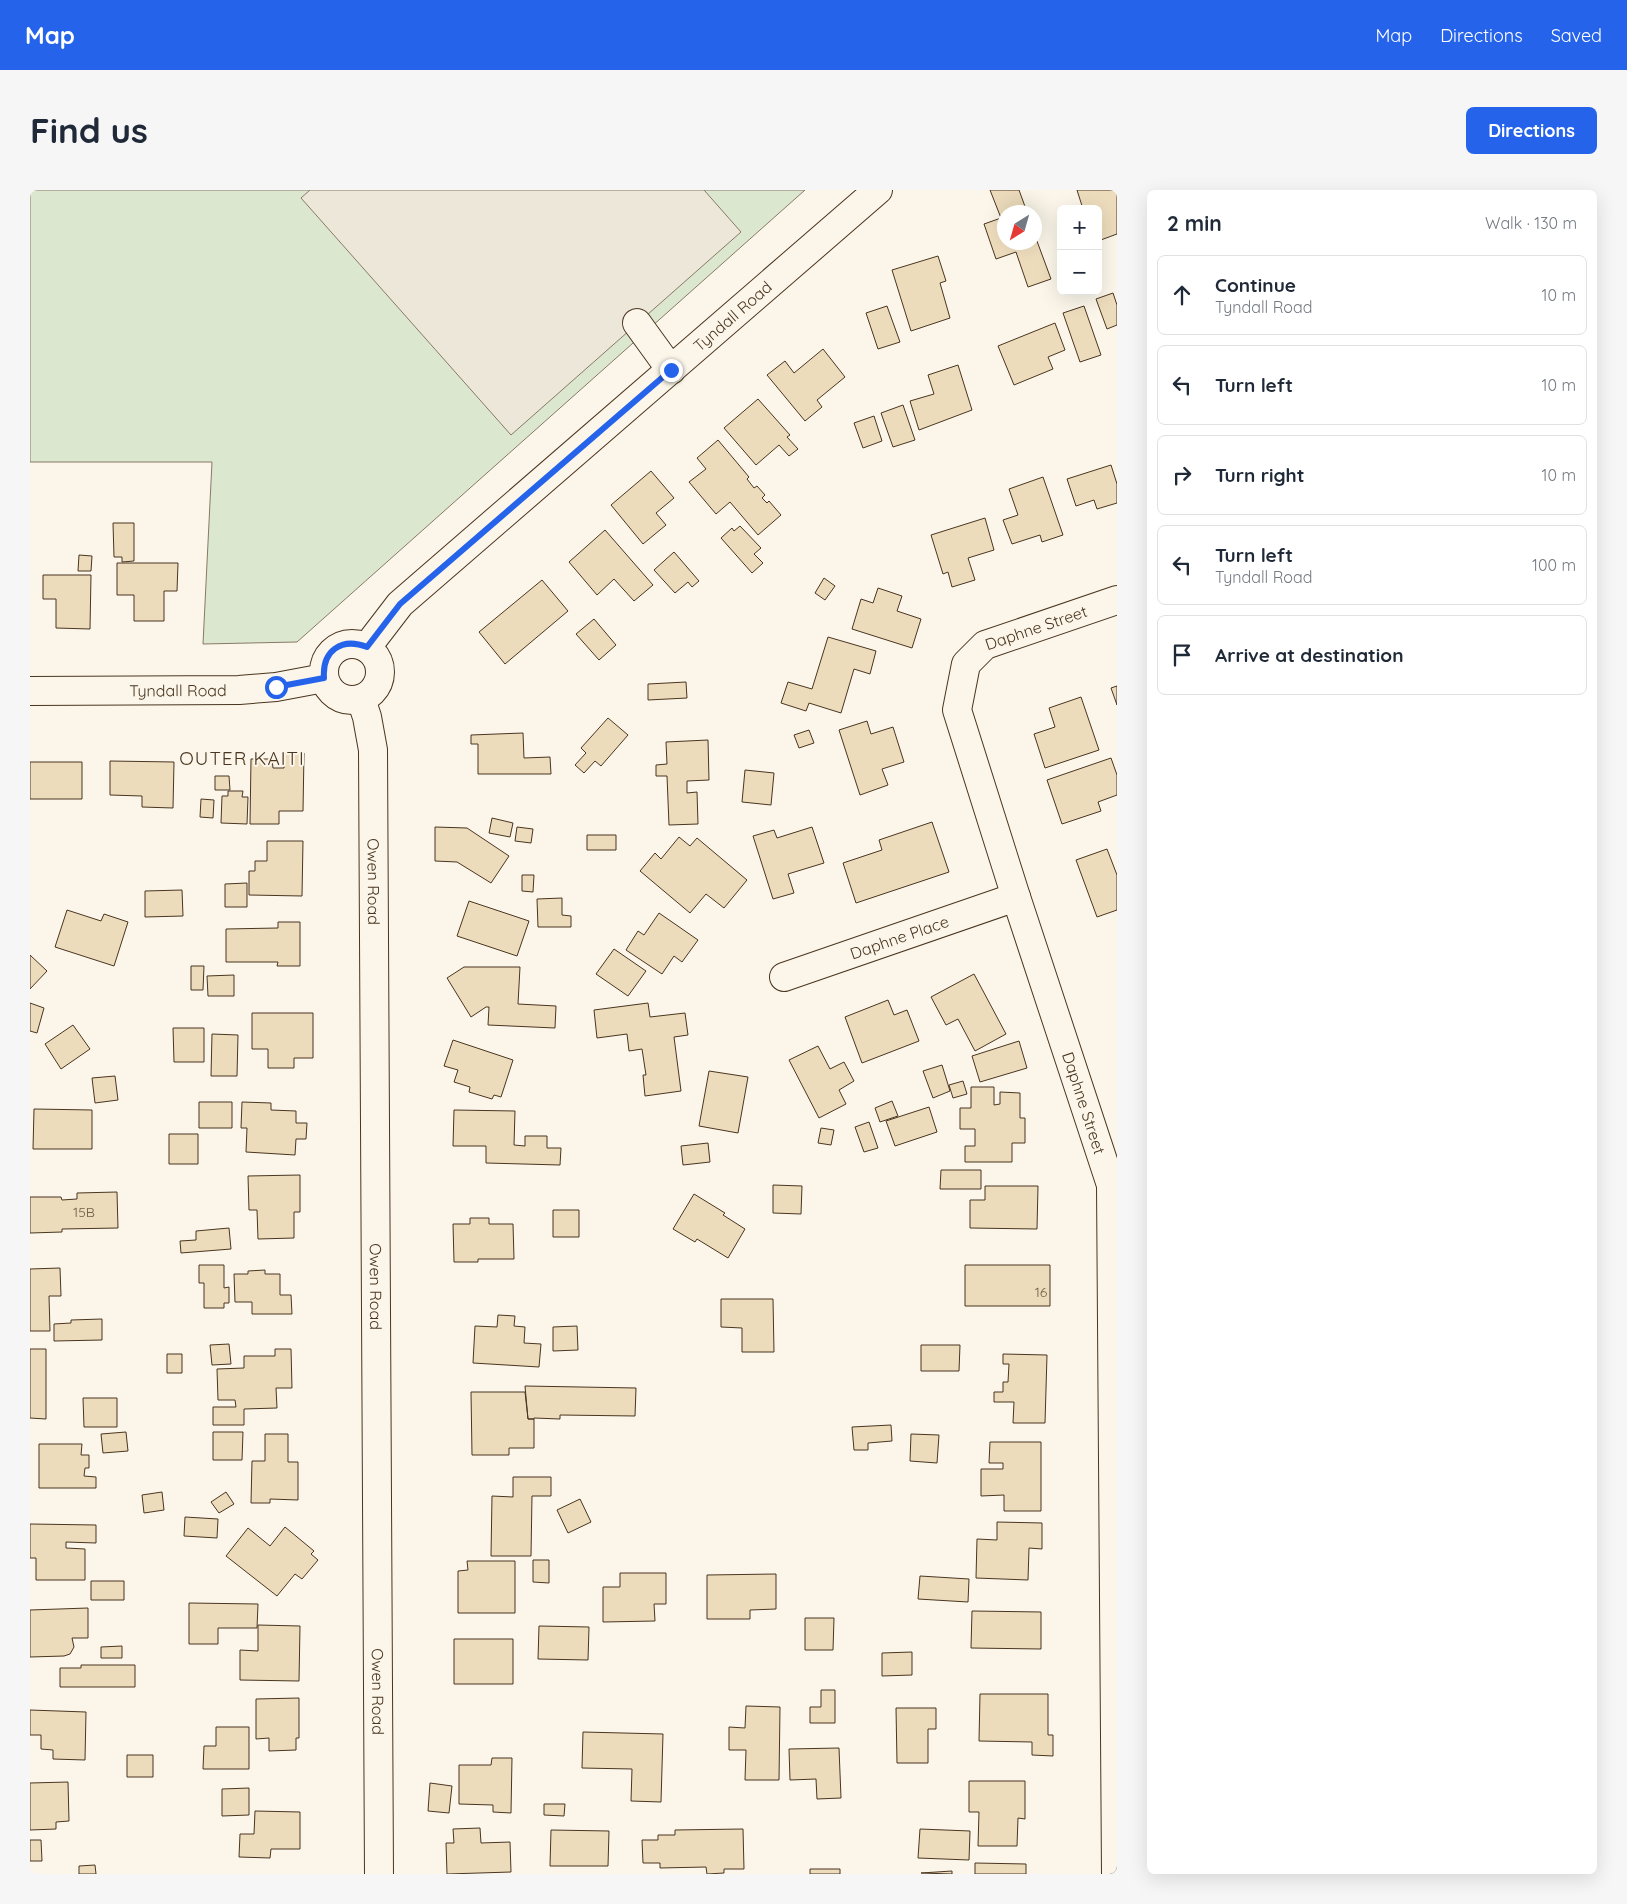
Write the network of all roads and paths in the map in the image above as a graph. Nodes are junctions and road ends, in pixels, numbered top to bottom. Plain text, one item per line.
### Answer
1 (878, 190) edge
2 (638, 323) dead end
3 (671, 370) junction
4 (1117, 600) edge
5 (367, 647) junction
6 (324, 678) junction
7 (30, 690) edge
8 (361, 699) junction
9 (1016, 897) junction
10 (784, 977) dead end
11 (379, 1874) edge
12 (1116, 1874) edge

1 - 3 street, Tyndall Road
2 - 3 street
3 - 5 street, Tyndall Road
4 - 9 street, Daphne Street
5 - 6 street
5 - 8 street
6 - 7 street, Tyndall Road
6 - 8 street
8 - 11 street, Owen Road
9 - 10 street, Daphne Place
9 - 12 street, Daphne Street

